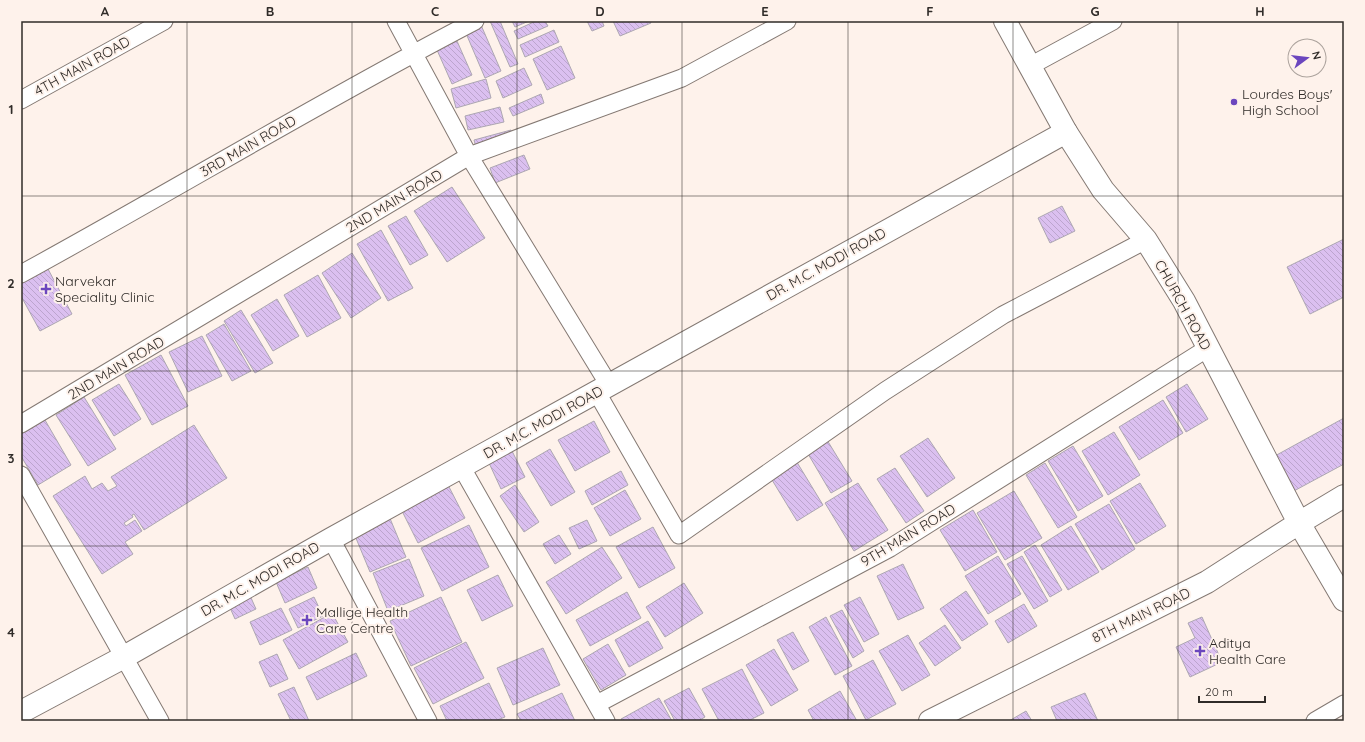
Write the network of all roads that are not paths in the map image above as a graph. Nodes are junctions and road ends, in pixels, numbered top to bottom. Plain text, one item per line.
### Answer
1 (164, 21) edge
2 (396, 21) edge
3 (475, 21) edge
4 (787, 21) edge
5 (1006, 21) edge
6 (1113, 21) edge
7 (414, 53) junction
8 (1030, 66) junction
9 (21, 100) edge
10 (1066, 132) junction
11 (469, 156) junction
12 (1146, 240) junction
13 (21, 274) edge
14 (1208, 348) junction
15 (602, 388) junction
16 (21, 424) edge
17 (462, 468) junction
18 (21, 475) edge
19 (1344, 496) edge
20 (1299, 523) junction
21 (331, 539) junction
22 (1344, 600) edge
23 (124, 657) junction
24 (597, 704) junction
25 (1344, 704) edge
26 (21, 712) edge
27 (160, 721) edge
28 (428, 721) edge
29 (606, 721) edge
30 (930, 721) edge
31 (1315, 721) edge

1 - 9 street, 4TH MAIN ROAD
2 - 7 street
3 - 7 street, 3RD MAIN ROAD
4 - 11 street, 2ND MAIN ROAD
5 - 8 street, CHURCH ROAD
6 - 8 street
7 - 11 street
7 - 13 street, 3RD MAIN ROAD
8 - 10 street, CHURCH ROAD
10 - 12 street, CHURCH ROAD
10 - 15 street, DR. M.C. MODI ROAD
11 - 15 street
11 - 16 street, 2ND MAIN ROAD
12 - 14 street, CHURCH ROAD
12 - 15 street
14 - 20 street, CHURCH ROAD
14 - 24 street, 9TH MAIN ROAD
15 - 17 street, DR. M.C. MODI ROAD
17 - 21 street, DR. M.C. MODI ROAD
17 - 24 street
18 - 23 street
19 - 20 street, 8TH MAIN ROAD
20 - 22 street, CHURCH ROAD
20 - 30 street, 8TH MAIN ROAD
21 - 23 street, DR. M.C. MODI ROAD
21 - 28 street
23 - 26 street, DR. M.C. MODI ROAD
23 - 27 street
24 - 29 street
25 - 31 street

